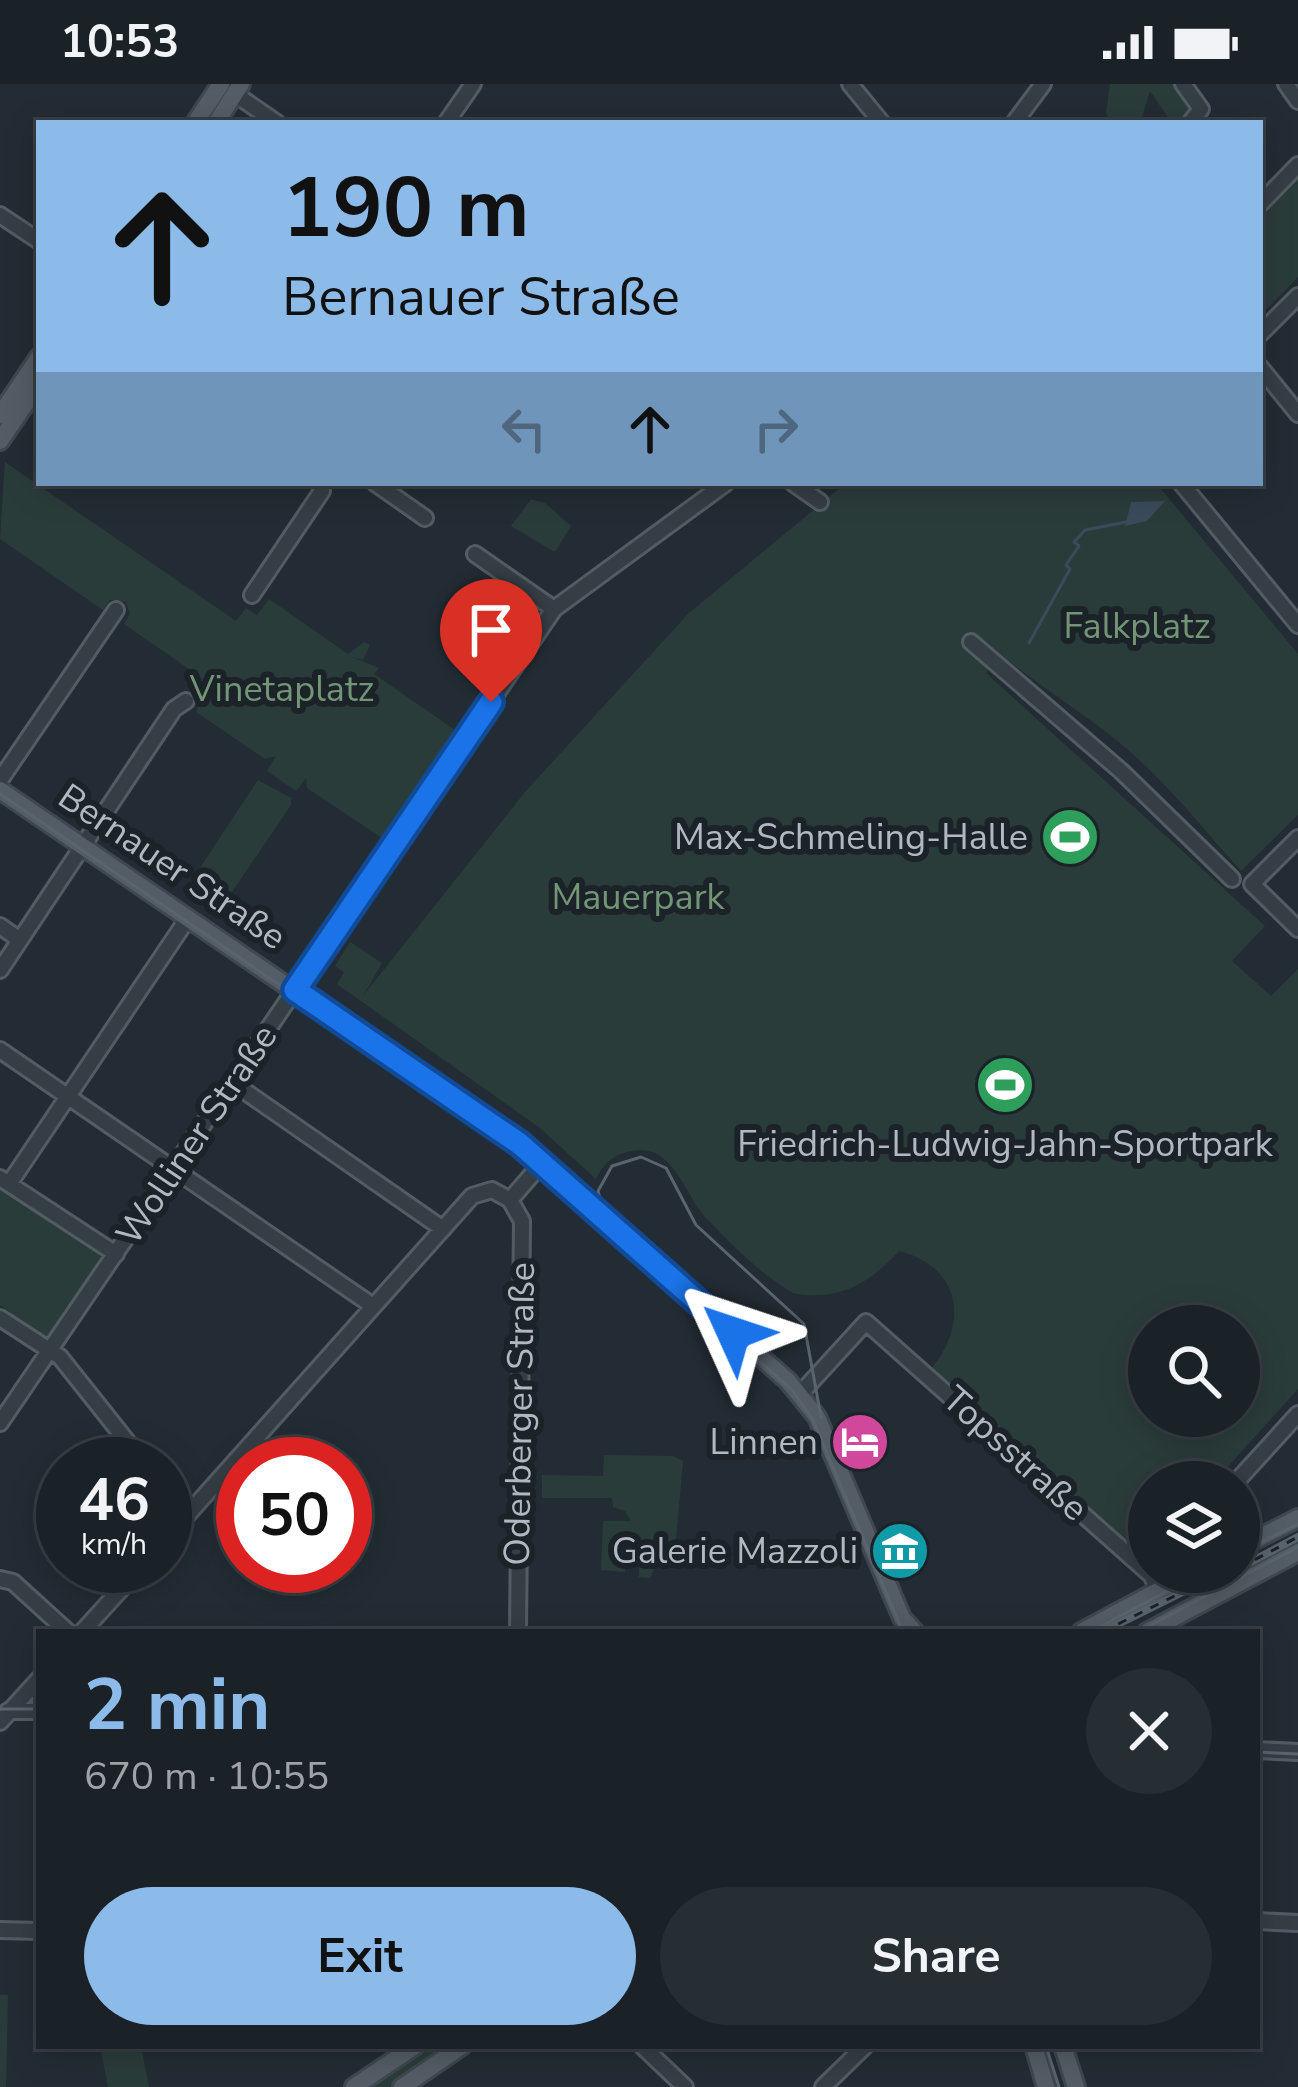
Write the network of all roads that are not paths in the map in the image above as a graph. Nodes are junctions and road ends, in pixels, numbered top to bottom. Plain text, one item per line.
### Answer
1 (473, 84) edge
2 (850, 84) edge
3 (1043, 84) edge
4 (1205, 84) edge
5 (1286, 84) edge
6 (228, 86) edge
7 (1187, 89) edge
8 (1298, 101) edge
9 (1198, 119) edge
10 (199, 120) edge
11 (217, 120) edge
12 (273, 120) edge
13 (448, 120) edge
14 (880, 120) edge
15 (1016, 120) edge
16 (1298, 165) edge
17 (1263, 198) edge
18 (0, 215) edge
19 (36, 240) edge
20 (1298, 296) edge
21 (1263, 331) edge
22 (36, 362) edge
23 (1263, 372) edge
24 (36, 388) edge
25 (1298, 414) edge
26 (0, 416) edge
27 (0, 441) edge
28 (379, 486) edge
29 (722, 486) edge
30 (797, 486) edge
31 (1182, 486) edge
32 (322, 491) dead end
33 (820, 502) dead end
34 (425, 518) dead end
35 (475, 554) dead end
36 (252, 595) dead end
37 (554, 609) junction
38 (116, 610) dead end
39 (1298, 625) edge
40 (971, 642) dead end
41 (186, 701) dead end
42 (0, 780) edge
43 (0, 790) edge
44 (1298, 838) edge
45 (83, 847) junction
46 (1232, 879) dead end
47 (188, 918) junction
48 (0, 926) edge
49 (1298, 929) edge
50 (20, 940) junction
51 (0, 970) edge
52 (295, 990) junction
53 (0, 1050) edge
54 (232, 1083) junction
55 (69, 1096) junction
56 (542, 1163) junction
57 (173, 1168) junction
58 (4, 1181) edge
59 (509, 1200) junction
60 (443, 1228) junction
61 (116, 1255) junction
62 (373, 1306) junction
63 (0, 1318) edge
64 (50, 1352) junction
65 (801, 1394) junction
66 (1298, 1414) edge
67 (0, 1423) edge
68 (124, 1437) edge
69 (1255, 1461) edge
70 (192, 1509) edge
71 (1298, 1518) edge
72 (1260, 1537) edge
73 (1298, 1552) edge
74 (1128, 1556) edge
75 (1260, 1567) edge
76 (0, 1579) edge
77 (117, 1593) edge
78 (1135, 1593) edge
79 (1207, 1593) edge
80 (906, 1627) edge
81 (65, 1629) edge
82 (85, 1629) edge
83 (518, 1629) edge
84 (1085, 1629) edge
85 (1152, 1629) edge
86 (36, 1682) edge
87 (36, 1711) edge
88 (3, 1715) edge
89 (1260, 1750) edge
90 (1298, 1752) edge
91 (1260, 1921) edge
92 (1298, 1923) edge
93 (0, 1930) edge
94 (36, 1931) edge
95 (411, 2049) edge
96 (458, 2049) edge
97 (645, 2049) edge
98 (862, 2049) edge
99 (1035, 2049) edge
100 (1064, 2049) edge
101 (354, 2087) edge
102 (402, 2087) edge
103 (685, 2087) edge
104 (823, 2087) edge
105 (1046, 2087) edge
106 (1076, 2087) edge

1 - 13 street
2 - 14 street
3 - 15 street
4 - 7 street
5 - 8 street
6 - 10 main road
6 - 11 main road
6 - 12 street
7 - 9 street
16 - 17 street
18 - 19 street
20 - 21 street
22 - 26 main road
23 - 25 street
24 - 27 main road
28 - 34 street
29 - 37 street, Wolliner Straße
30 - 33 street
31 - 39 street
32 - 36 street
35 - 37 street
37 - 52 street, Wolliner Straße
38 - 42 street
40 - 46 street
41 - 45 street
43 - 45 main road, Bernauer Straße
44 - 49 street
45 - 47 main road, Bernauer Straße
45 - 50 street
47 - 52 main road, Bernauer Straße
47 - 55 street
48 - 50 street
50 - 51 street
52 - 54 street, Wolliner Straße
52 - 56 main road, Bernauer Straße
53 - 55 street
54 - 57 street, Wolliner Straße
54 - 60 street
55 - 57 street
55 - 58 street
56 - 59 street
56 - 65 main road, Bernauer Straße
57 - 61 street, Wolliner Straße
57 - 62 street
58 - 61 street
59 - 60 street
59 - 83 street, Oderberger Straße
60 - 62 street
61 - 64 street, Wolliner Straße
62 - 70 street
63 - 64 street
64 - 67 street, Wolliner Straße
64 - 68 street
65 - 74 street, Topsstraße
65 - 80 main road, Bernauer Straße
66 - 69 street
71 - 72 main road
73 - 75 main road
76 - 81 street
77 - 82 street
78 - 84 main road
79 - 85 main road
86 - 88 street
87 - 88 street
89 - 90 street
91 - 92 street
93 - 94 street
95 - 101 main road
96 - 102 main road
97 - 103 street
98 - 104 street
99 - 105 main road
100 - 106 main road

